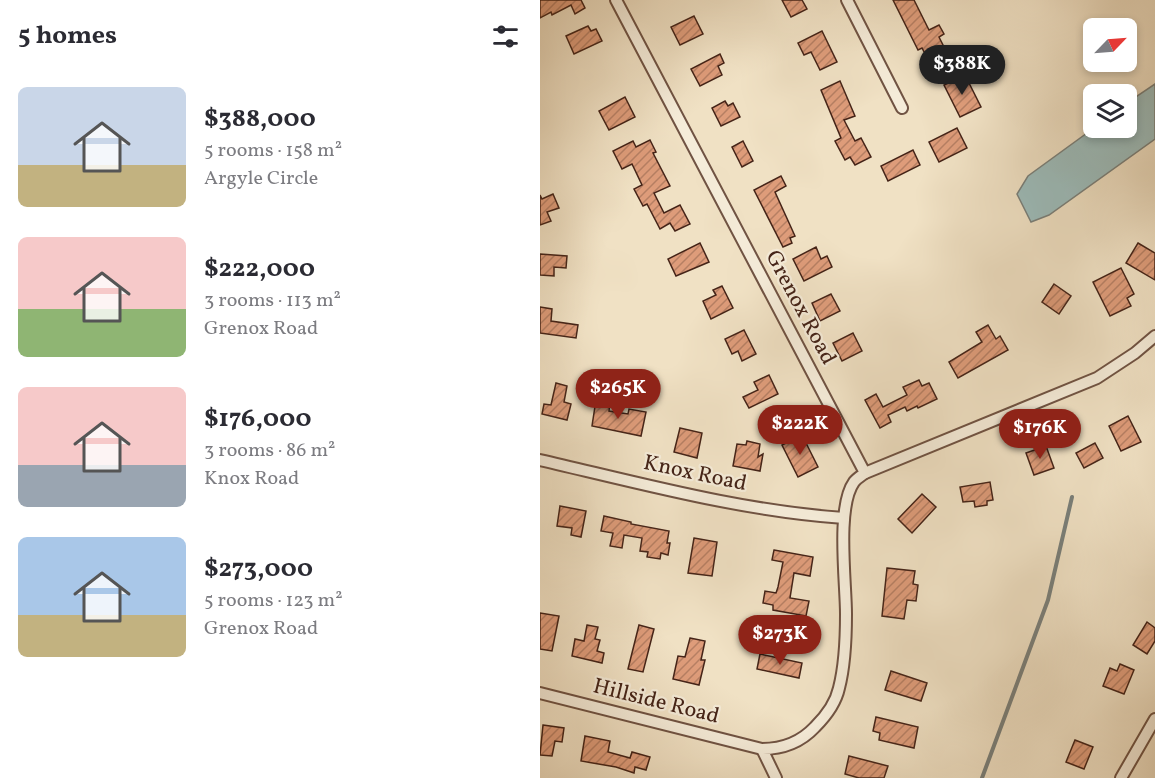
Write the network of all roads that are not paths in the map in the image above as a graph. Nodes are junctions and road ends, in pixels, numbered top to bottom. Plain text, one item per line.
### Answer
1 (616, 0) edge
2 (846, 0) edge
3 (902, 108) dead end
4 (1155, 336) edge
5 (540, 460) edge
6 (865, 473) junction
7 (844, 518) junction
8 (540, 693) edge
9 (1155, 719) edge
10 (762, 749) junction
11 (776, 778) edge
12 (1121, 778) edge

1 - 6 street, Grenox Road
2 - 3 street
4 - 6 street
5 - 7 street, Knox Road
6 - 7 street
7 - 10 street
8 - 10 street, Hillside Road
9 - 12 street
10 - 11 street

